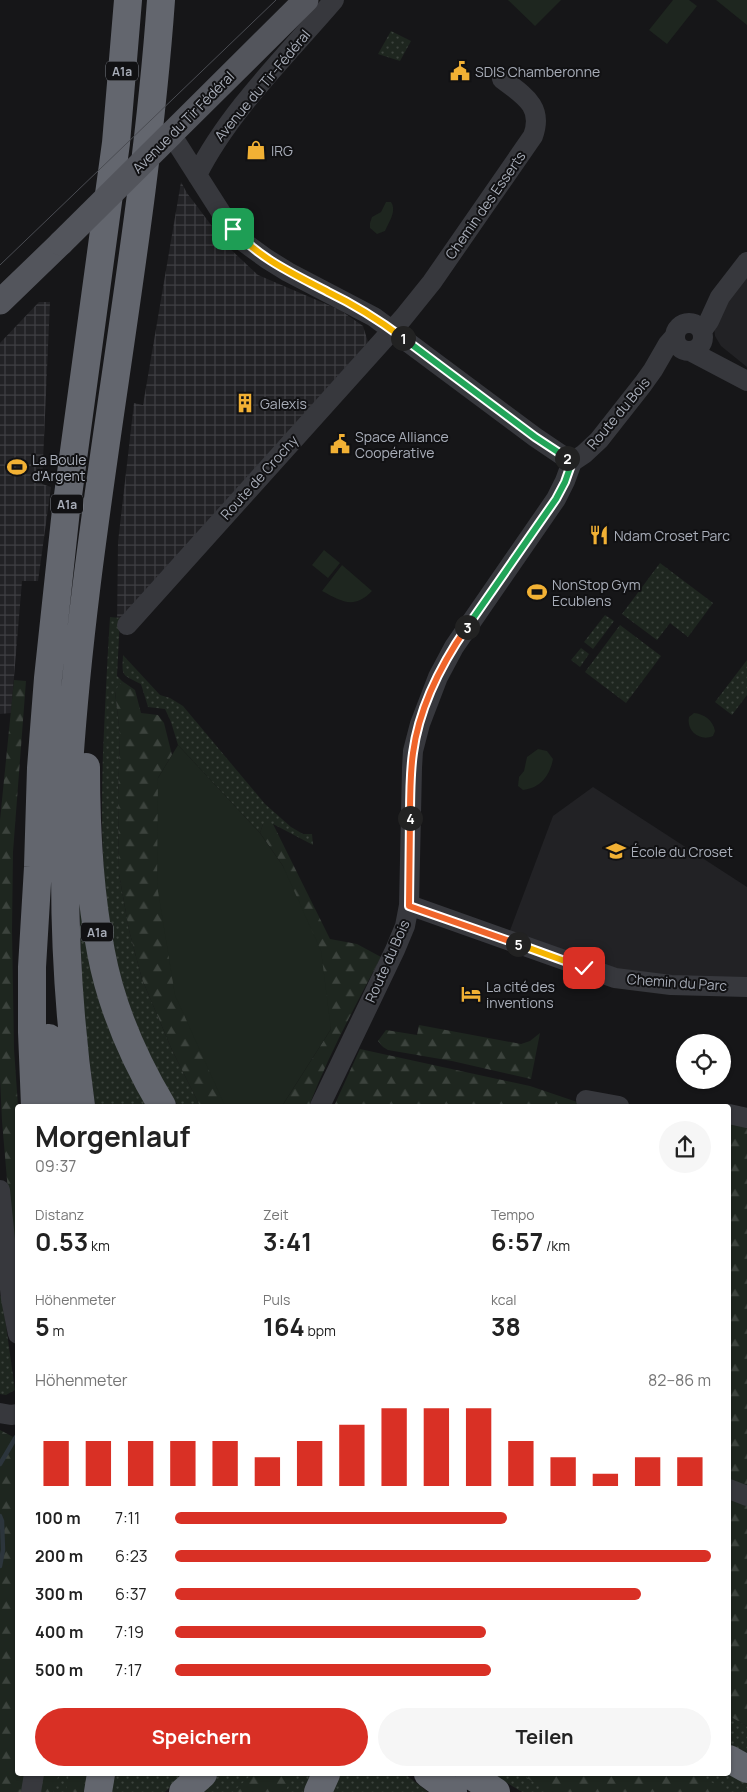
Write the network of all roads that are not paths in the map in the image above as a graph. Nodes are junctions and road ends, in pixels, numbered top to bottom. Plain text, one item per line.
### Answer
1 (128, 0) edge
2 (160, 0) edge
3 (306, 0) edge
4 (334, 0) edge
5 (502, 79) dead end
6 (171, 134) junction
7 (196, 175) junction
8 (747, 262) edge
9 (0, 302) edge
10 (392, 330) junction
11 (688, 335) junction
12 (745, 380) edge
13 (110, 424) junction
14 (572, 462) junction
15 (127, 624) dead end
16 (38, 867) junction
17 (409, 906) junction
18 (747, 987) edge
19 (586, 1100) dead end
20 (35, 1104) edge
21 (56, 1104) edge
22 (81, 1104) edge
23 (161, 1104) edge
24 (321, 1104) edge
25 (608, 1104) edge
26 (731, 1114) edge
27 (747, 1118) edge
28 (0, 1190) edge
29 (15, 1319) edge
30 (0, 1413) edge
31 (15, 1414) edge
32 (731, 1491) edge
33 (747, 1496) edge
34 (731, 1760) edge
35 (747, 1769) edge
36 (34, 1776) edge
37 (100, 1776) edge
38 (202, 1776) edge
39 (325, 1776) edge
40 (431, 1776) edge
41 (472, 1776) edge
42 (31, 1792) edge
43 (98, 1792) edge
44 (183, 1792) edge
45 (318, 1792) edge
46 (453, 1792) edge
47 (496, 1792) edge

1 - 16 highway, A1a
2 - 13 highway, A1a
3 - 6 main road, Avenue du Tir Fédéral
4 - 7 street, Avenue du Tir-Fédéral
5 - 10 street, Chemin des Esserts
6 - 7 street
6 - 9 main road, Avenue du Tir Fédéral, bridge
7 - 10 street
8 - 11 street, Route du Bois
10 - 14 street
10 - 15 street, Route de Crochy
11 - 12 street
11 - 14 street, Route du Bois
13 - 22 highway, A1a
13 - 23 highway, A1a
14 - 17 street, Route du Bois
16 - 20 highway, A1a
16 - 21 highway, A1a
17 - 18 street, Chemin du Parc
17 - 24 street, Route du Bois
19 - 25 street
26 - 27 street
28 - 29 street
30 - 31 street
32 - 33 street
34 - 35 highway
36 - 42 street
37 - 43 highway
38 - 44 highway
39 - 45 highway
40 - 46 highway
41 - 47 highway

